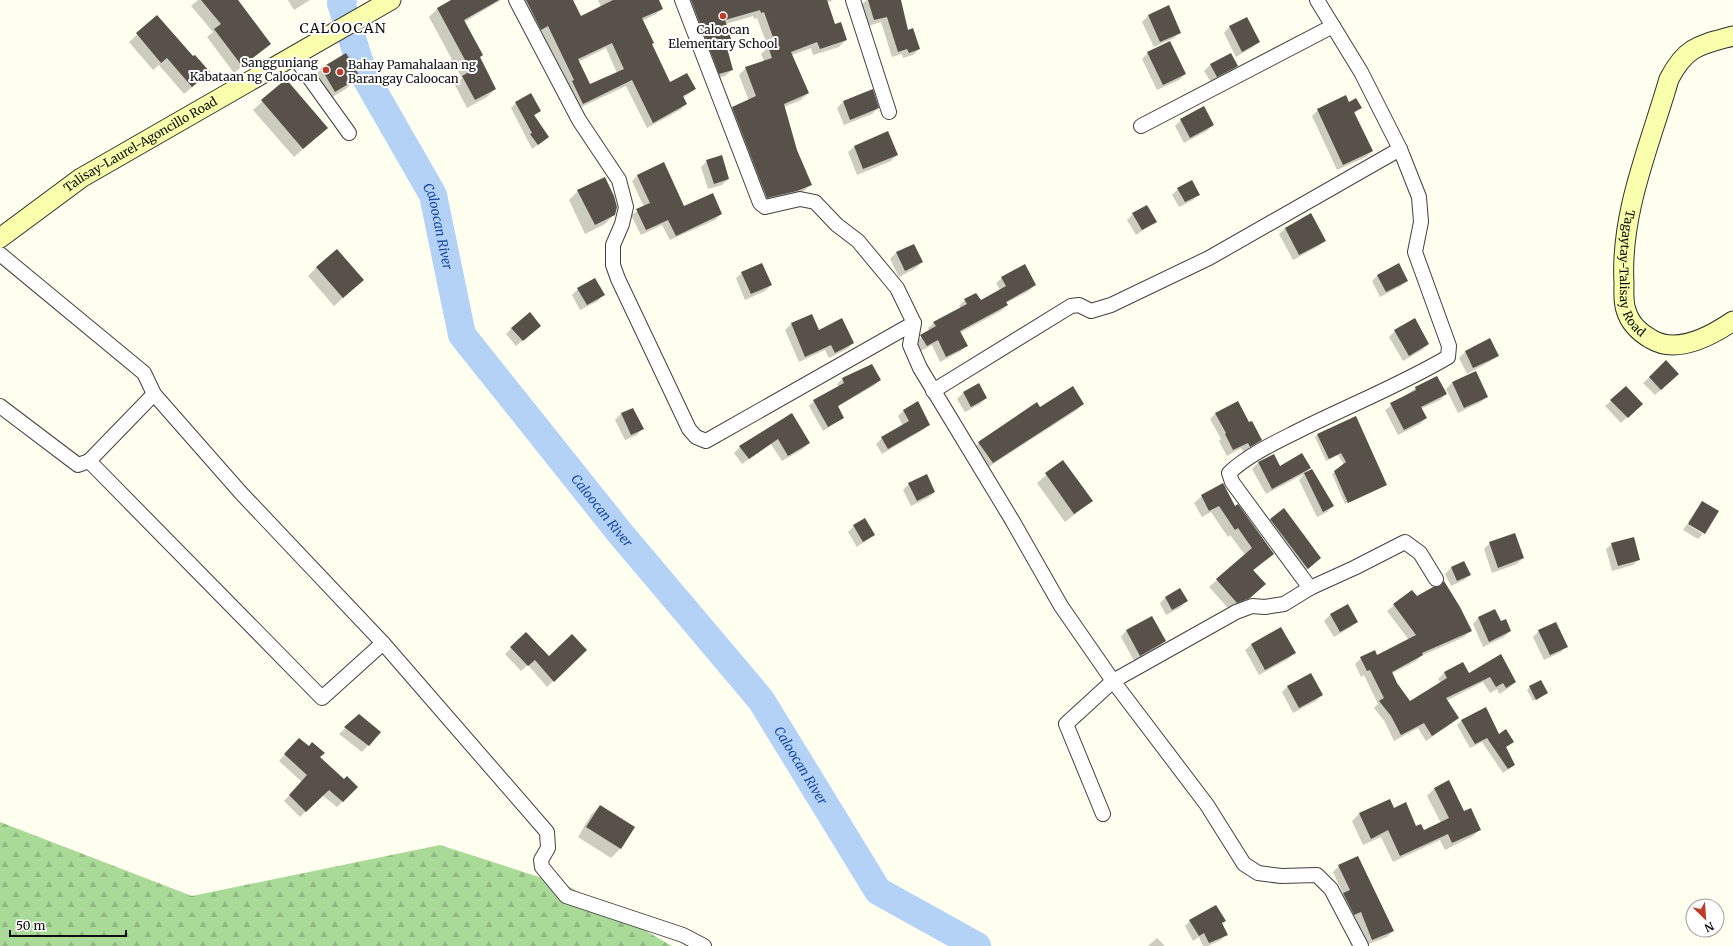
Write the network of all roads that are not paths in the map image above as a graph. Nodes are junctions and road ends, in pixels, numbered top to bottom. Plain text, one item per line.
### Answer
1 (516, 0) edge
2 (682, 0) edge
3 (853, 0) edge
4 (1317, 0) edge
5 (384, 4) edge
6 (1333, 26) junction
7 (1733, 36) edge
8 (293, 54) junction
9 (890, 112) dead end
10 (1141, 126) dead end
11 (350, 134) dead end
12 (1400, 149) junction
13 (0, 238) edge
14 (0, 254) edge
15 (1733, 321) edge
16 (914, 323) junction
17 (933, 391) junction
18 (154, 394) junction
19 (0, 406) edge
20 (89, 461) junction
21 (1436, 580) dead end
22 (1310, 588) junction
23 (383, 643) junction
24 (1113, 681) junction
25 (1103, 814) dead end
26 (704, 946) edge
27 (1361, 946) edge

1 - 16 street
2 - 16 street
3 - 9 street
4 - 6 street
5 - 8 main road, Talisay-Laurel-Agoncillo Road
6 - 10 street
6 - 12 street
7 - 15 main road, Tagaytay-Talisay Road
8 - 11 street
8 - 13 main road, Talisay-Laurel-Agoncillo Road
12 - 17 street
12 - 22 street
14 - 18 street
16 - 17 street
17 - 24 street
18 - 20 street
18 - 23 street
19 - 20 street
20 - 23 street
21 - 22 street
22 - 24 street
23 - 26 street
24 - 25 street
24 - 27 street

